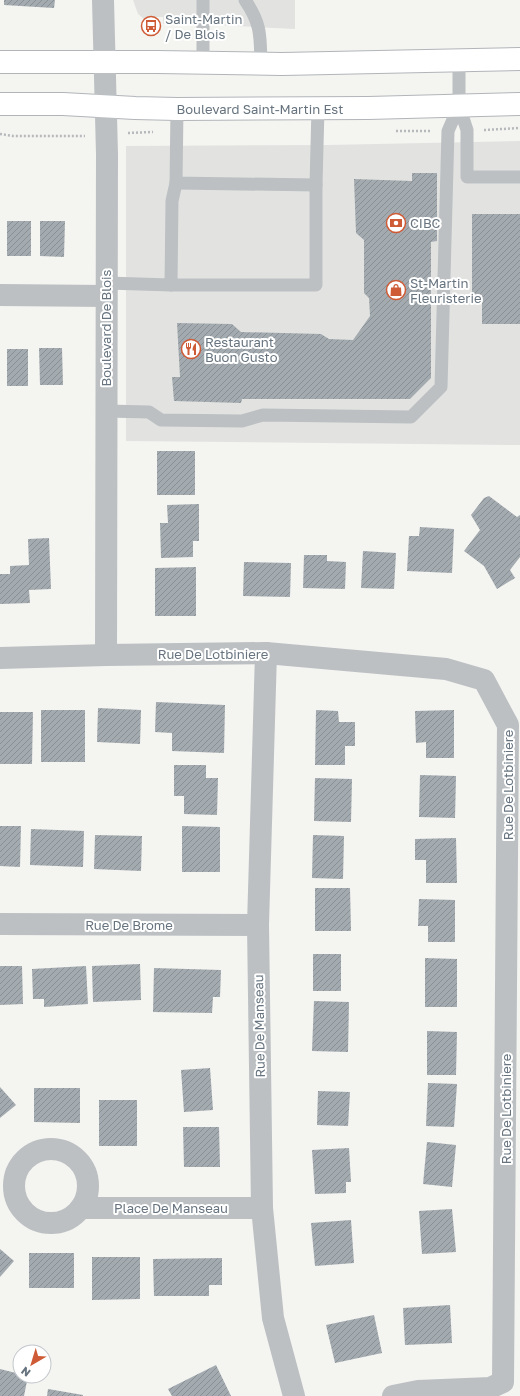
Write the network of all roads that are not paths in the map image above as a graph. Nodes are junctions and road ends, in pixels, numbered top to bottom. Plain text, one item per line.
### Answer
1 (103, 0) edge
2 (203, 0) edge
3 (245, 0) edge
4 (520, 59) edge
5 (459, 61) junction
6 (0, 62) edge
7 (104, 62) junction
8 (203, 63) junction
9 (261, 64) junction
10 (0, 104) edge
11 (520, 104) edge
12 (459, 106) junction
13 (105, 107) junction
14 (318, 108) junction
15 (177, 109) junction
16 (520, 177) edge
17 (176, 184) junction
18 (316, 185) junction
19 (171, 285) junction
20 (106, 290) junction
21 (0, 296) edge
22 (106, 411) junction
23 (266, 653) junction
24 (106, 655) junction
25 (0, 658) edge
26 (0, 924) edge
27 (258, 925) junction
28 (81, 1208) dead end
29 (262, 1208) junction
30 (294, 1396) edge
31 (393, 1396) edge

1 - 7 street, Boulevard De Blois
2 - 8 lane
3 - 9 lane
4 - 5 main road
5 - 9 main road
5 - 12 lane
6 - 7 main road
7 - 8 main road
7 - 13 street, Boulevard De Blois
8 - 9 main road
10 - 13 main road, Boulevard Saint-Martin Est
11 - 12 main road, Boulevard Saint-Martin Est
12 - 14 main road, Boulevard Saint-Martin Est
12 - 16 lane
12 - 22 lane
13 - 15 main road, Boulevard Saint-Martin Est
13 - 20 street, Boulevard De Blois
14 - 15 main road, Boulevard Saint-Martin Est
14 - 18 lane
15 - 17 lane
17 - 18 lane
17 - 19 lane
18 - 19 lane
19 - 20 lane
20 - 21 street
20 - 22 street, Boulevard De Blois
22 - 24 street, Boulevard De Blois
23 - 24 street, Rue De Lotbiniere
23 - 27 street, Rue De Manseau
23 - 31 street, Rue De Lotbiniere
24 - 25 street, Rue De Lotbiniere
26 - 27 street, Rue De Brome
27 - 29 street, Rue De Manseau
28 - 29 street, Place De Manseau
29 - 30 street, Rue De Manseau

